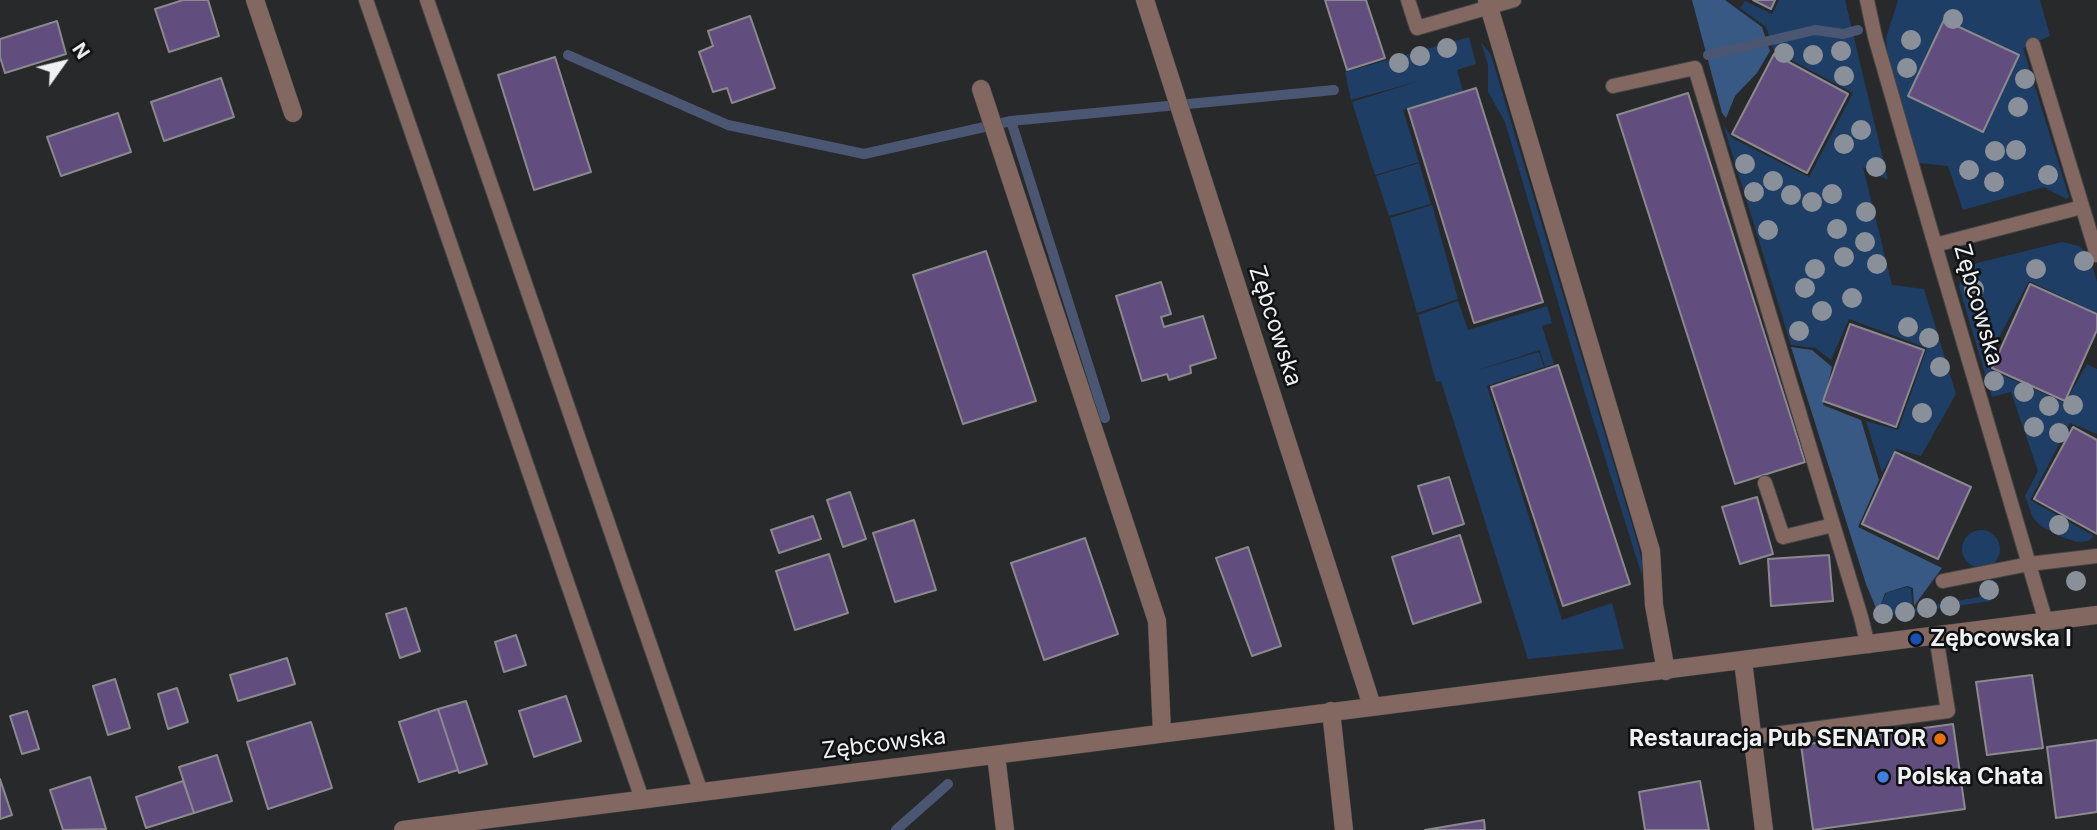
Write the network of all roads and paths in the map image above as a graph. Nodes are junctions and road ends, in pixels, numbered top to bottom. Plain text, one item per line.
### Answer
1 (255, 0) edge
2 (366, 0) edge
3 (427, 0) edge
4 (1145, 0) edge
5 (1408, 0) edge
6 (1514, 0) edge
7 (1868, 2) edge
8 (1488, 3) edge
9 (2033, 45) dead end
10 (1613, 86) dead end
11 (981, 89) dead end
12 (293, 113) dead end
13 (2082, 207) junction
14 (1935, 245) junction
15 (2097, 255) edge
16 (1765, 483) dead end
17 (1833, 525) junction
18 (2097, 555) edge
19 (2029, 564) junction
20 (1943, 581) dead end
21 (2097, 615) edge
22 (2046, 622) junction
23 (1936, 636) junction
24 (1868, 646) junction
25 (1743, 661) junction
26 (1666, 671) junction
27 (1372, 706) junction
28 (1331, 711) junction
29 (1162, 733) junction
30 (1752, 737) junction
31 (996, 755) junction
32 (701, 792) junction
33 (642, 799) junction
34 (540, 821) edge
35 (403, 830) edge
36 (1005, 830) edge
37 (1344, 830) edge
38 (1764, 830) edge

1 - 12 street
2 - 33 lane
3 - 32 lane
4 - 27 street, Zębcowska
5 - 8 lane
6 - 8 lane
7 - 14 lane, Zębcowska
8 - 26 street
9 - 13 lane
10 - 17 lane
11 - 29 street
13 - 14 lane
13 - 15 lane
14 - 19 lane, Zębcowska
16 - 17 lane
17 - 24 lane
18 - 19 lane
19 - 20 lane
19 - 22 lane, Zębcowska
21 - 22 street, Zębcowska
22 - 23 street, Zębcowska
23 - 24 street, Zębcowska
23 - 30 lane
24 - 25 street, Zębcowska
25 - 26 street, Zębcowska
25 - 30 street
26 - 27 street, Zębcowska
27 - 28 street, Zębcowska
28 - 29 street, Zębcowska
28 - 37 street
29 - 31 street, Zębcowska
30 - 38 street
31 - 32 street, Zębcowska
31 - 36 street
32 - 33 street, Zębcowska
33 - 34 street, Zębcowska
34 - 35 street, Zębcowska

